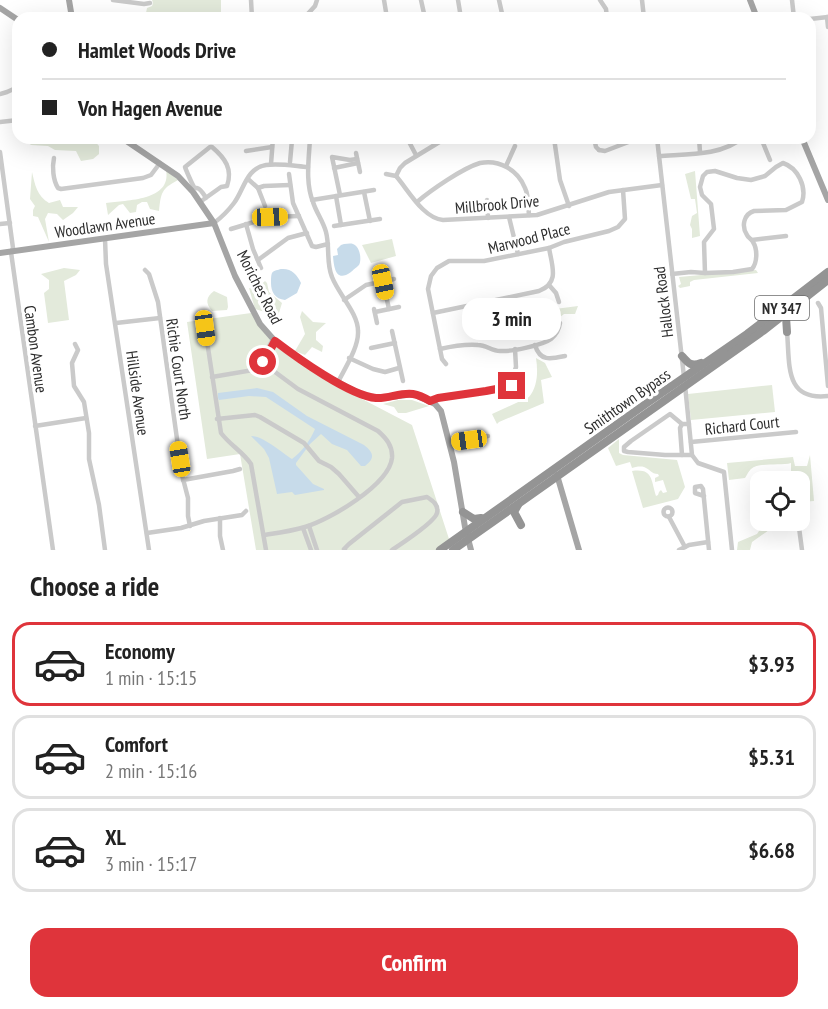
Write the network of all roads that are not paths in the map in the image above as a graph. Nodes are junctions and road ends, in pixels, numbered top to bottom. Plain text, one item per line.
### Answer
1 (113, 0) edge
2 (150, 3) dead end
3 (827, 17) edge
4 (828, 27) edge
5 (131, 144) edge
6 (272, 144) edge
7 (292, 144) edge
8 (310, 144) edge
9 (410, 144) edge
10 (435, 144) edge
11 (555, 144) edge
12 (595, 144) edge
13 (623, 144) edge
14 (658, 144) edge
15 (699, 144) edge
16 (734, 144) edge
17 (763, 144) edge
18 (805, 144) edge
19 (515, 146) dead end
20 (272, 147) junction
21 (599, 150) junction
22 (246, 151) dead end
23 (0, 152) edge
24 (700, 152) junction
25 (416, 155) junction
26 (596, 156) dead end
27 (659, 156) junction
28 (54, 158) dead end
29 (357, 158) junction
30 (770, 160) dead end
31 (290, 162) dead end
32 (160, 163) junction
33 (271, 164) junction
34 (308, 166) junction
35 (506, 166) junction
36 (334, 168) junction
37 (360, 172) dead end
38 (1, 173) edge
39 (289, 174) dead end
40 (386, 174) dead end
41 (396, 176) junction
42 (185, 177) junction
43 (248, 179) junction
44 (290, 185) junction
45 (662, 185) junction
46 (258, 188) junction
47 (374, 190) dead end
48 (623, 190) junction
49 (364, 192) junction
50 (338, 195) junction
51 (203, 200) junction
52 (488, 200) dead end
53 (828, 200) edge
54 (312, 201) junction
55 (417, 202) junction
56 (266, 206) dead end
57 (569, 206) junction
58 (529, 215) junction
59 (299, 216) junction
60 (509, 217) junction
61 (488, 218) junction
62 (380, 219) dead end
63 (370, 220) junction
64 (10, 223) junction
65 (214, 223) junction
66 (0, 224) edge
67 (246, 224) junction
68 (334, 225) dead end
69 (341, 225) junction
70 (231, 229) dead end
71 (307, 232) junction
72 (786, 236) dead end
73 (105, 239) junction
74 (752, 240) junction
75 (328, 244) junction
76 (549, 248) junction
77 (11, 252) junction
78 (0, 253) edge
79 (518, 254) junction
80 (258, 260) junction
81 (260, 268) dead end
82 (144, 270) dead end
83 (828, 272) edge
84 (705, 273) junction
85 (672, 274) junction
86 (393, 279) dead end
87 (828, 280) edge
88 (383, 282) junction
89 (549, 285) junction
90 (344, 300) junction
91 (559, 302) dead end
92 (818, 303) dead end
93 (399, 307) dead end
94 (792, 308) junction
95 (389, 309) junction
96 (433, 313) junction
97 (160, 318) junction
98 (116, 323) junction
99 (377, 323) dead end
100 (560, 323) dead end
101 (772, 324) junction
102 (207, 325) dead end
103 (392, 331) dead end
104 (787, 332) junction
105 (274, 340) junction
106 (394, 343) junction
107 (75, 344) dead end
108 (535, 345) junction
109 (371, 348) dead end
110 (440, 349) junction
111 (515, 350) junction
112 (565, 356) dead end
113 (682, 356) junction
114 (349, 358) junction
115 (708, 360) junction
116 (446, 364) dead end
117 (264, 368) junction
118 (399, 368) junction
119 (514, 373) dead end
120 (212, 377) junction
121 (403, 381) dead end
122 (684, 381) junction
123 (338, 382) junction
124 (512, 386) dead end
125 (828, 386) edge
126 (828, 396) edge
127 (430, 401) junction
128 (86, 418) junction
129 (218, 419) junction
130 (682, 424) junction
131 (688, 424) junction
132 (35, 426) junction
133 (796, 432) dead end
134 (488, 436) dead end
135 (449, 442) junction
136 (691, 442) junction
137 (692, 454) junction
138 (682, 455) junction
139 (240, 469) dead end
140 (556, 472) junction
141 (182, 477) junction
142 (704, 496) dead end
143 (359, 497) junction
144 (520, 503) junction
145 (246, 511) dead end
146 (463, 512) junction
147 (491, 514) junction
148 (503, 515) junction
149 (669, 516) dead end
150 (220, 518) junction
151 (190, 526) junction
152 (306, 527) junction
153 (799, 531) edge
154 (147, 533) junction
155 (264, 535) junction
156 (467, 535) junction
157 (708, 542) junction
158 (685, 547) junction
159 (314, 549) edge
160 (53, 550) edge
161 (105, 550) edge
162 (149, 550) edge
163 (223, 550) edge
164 (266, 550) edge
165 (344, 550) edge
166 (392, 550) edge
167 (440, 550) edge
168 (453, 550) edge
169 (471, 550) edge
170 (579, 550) edge
171 (679, 550) edge
172 (709, 550) edge
173 (732, 550) edge
174 (802, 550) edge

1 - 2 street
3 - 4 street
5 - 32 main road, Moriches Road
6 - 20 street
7 - 31 street
8 - 34 street
9 - 25 street
10 - 25 street
11 - 57 street
12 - 21 street
13 - 21 street
14 - 27 street, Hallock Road
15 - 24 street
16 - 24 street
17 - 30 street
18 - 53 main road
19 - 35 street
20 - 22 street
20 - 33 street
21 - 26 street
23 - 38 street, Cambon Avenue
24 - 27 street
25 - 41 street
27 - 45 street, Hallock Road
28 - 32 street
29 - 36 street
29 - 36 street
29 - 37 street
32 - 42 main road, Moriches Road
33 - 34 street
33 - 43 street
34 - 54 street
35 - 55 street
35 - 58 street
36 - 50 street
38 - 64 street, Cambon Avenue
39 - 44 street
40 - 41 street
41 - 55 street, Millbrook Drive
42 - 51 main road, Moriches Road
42 - 51 street
43 - 46 street
43 - 65 street
44 - 46 street
44 - 59 street
45 - 48 street, Millbrook Drive
45 - 85 street, Hallock Road
46 - 56 street
47 - 49 street
48 - 57 street, Millbrook Drive
48 - 76 street, Marwood Place
49 - 50 street
49 - 63 street
50 - 54 street
50 - 69 street
51 - 65 main road, Moriches Road
52 - 61 street
54 - 75 street
55 - 61 street, Millbrook Drive
57 - 58 street, Millbrook Drive
58 - 60 street, Millbrook Drive
59 - 67 street
59 - 71 street
60 - 61 street, Millbrook Drive
60 - 79 street
62 - 63 street
63 - 69 street
64 - 66 street
64 - 77 street, Cambon Avenue
65 - 73 main road, Woodlawn Avenue
65 - 105 main road, Moriches Road
67 - 70 street
67 - 80 street
68 - 69 street
71 - 75 street
71 - 80 street
72 - 74 street
73 - 77 main road, Woodlawn Avenue
73 - 98 street, Hillside Avenue
74 - 84 street
74 - 84 street
75 - 90 street
76 - 79 street, Marwood Place
76 - 89 street
77 - 78 main road, Woodlawn Avenue
77 - 132 street, Cambon Avenue
79 - 96 street, Marwood Place
80 - 81 street
82 - 97 street, Richie Court North
83 - 115 highway, Smithtown Bypass / NY 347
84 - 85 street
85 - 113 street, Hallock Road
86 - 88 street
87 - 94 highway, Smithtown Bypass / NY 347
88 - 90 street
88 - 95 street
89 - 91 street
89 - 96 street
90 - 114 street
92 - 125 street
93 - 95 street
94 - 101 highway, Smithtown Bypass / NY 347
94 - 104 highway
95 - 99 street
96 - 110 street, Marwood Place
97 - 98 street
97 - 141 street, Richie Court North
98 - 154 street, Hillside Avenue
100 - 108 street
101 - 104 highway
101 - 122 highway, Smithtown Bypass / NY 347
102 - 120 street
103 - 106 street
104 - 126 street
105 - 117 street
105 - 123 main road, Moriches Road
106 - 109 street
106 - 118 street
107 - 128 street
108 - 111 street
108 - 112 street
110 - 111 street
110 - 116 street, Marwood Place
111 - 119 street
113 - 115 highway
113 - 122 street, Hallock Road
114 - 118 street
114 - 123 street
115 - 122 highway, Smithtown Bypass / NY 347
117 - 120 street
117 - 143 street
118 - 121 street
120 - 129 street
122 - 131 street, Hallock Road
122 - 140 highway, Smithtown Bypass / NY 347
122 - 140 highway, Smithtown Bypass / NY 347
123 - 127 main road, Moriches Road
124 - 127 street
127 - 135 main road
128 - 132 street
128 - 161 street
129 - 143 street
129 - 155 street
130 - 131 street
130 - 138 street
130 - 138 street
131 - 136 street, Hallock Road
132 - 160 street, Cambon Avenue
133 - 136 street, Richard Court
134 - 135 street
135 - 146 main road
136 - 137 street, Hallock Road
137 - 138 street
137 - 173 street
139 - 141 street
140 - 144 highway, Smithtown Bypass / NY 347
140 - 147 highway, Smithtown Bypass / NY 347
140 - 170 main road
141 - 151 street, Richie Court North
142 - 157 street
143 - 152 street
144 - 148 highway, Smithtown Bypass / NY 347
144 - 148 highway
145 - 150 street
146 - 147 highway
146 - 156 main road
147 - 156 highway, Smithtown Bypass / NY 347
148 - 156 highway, Smithtown Bypass / NY 347
149 - 158 street
150 - 151 street
150 - 163 street
151 - 154 street
152 - 155 street
152 - 159 street
153 - 174 street
154 - 162 street, Hillside Avenue
155 - 164 street
156 - 167 highway, Smithtown Bypass / NY 347
156 - 168 highway, Smithtown Bypass / NY 347
156 - 169 main road
157 - 158 street
157 - 172 street
158 - 171 street
165 - 166 street

